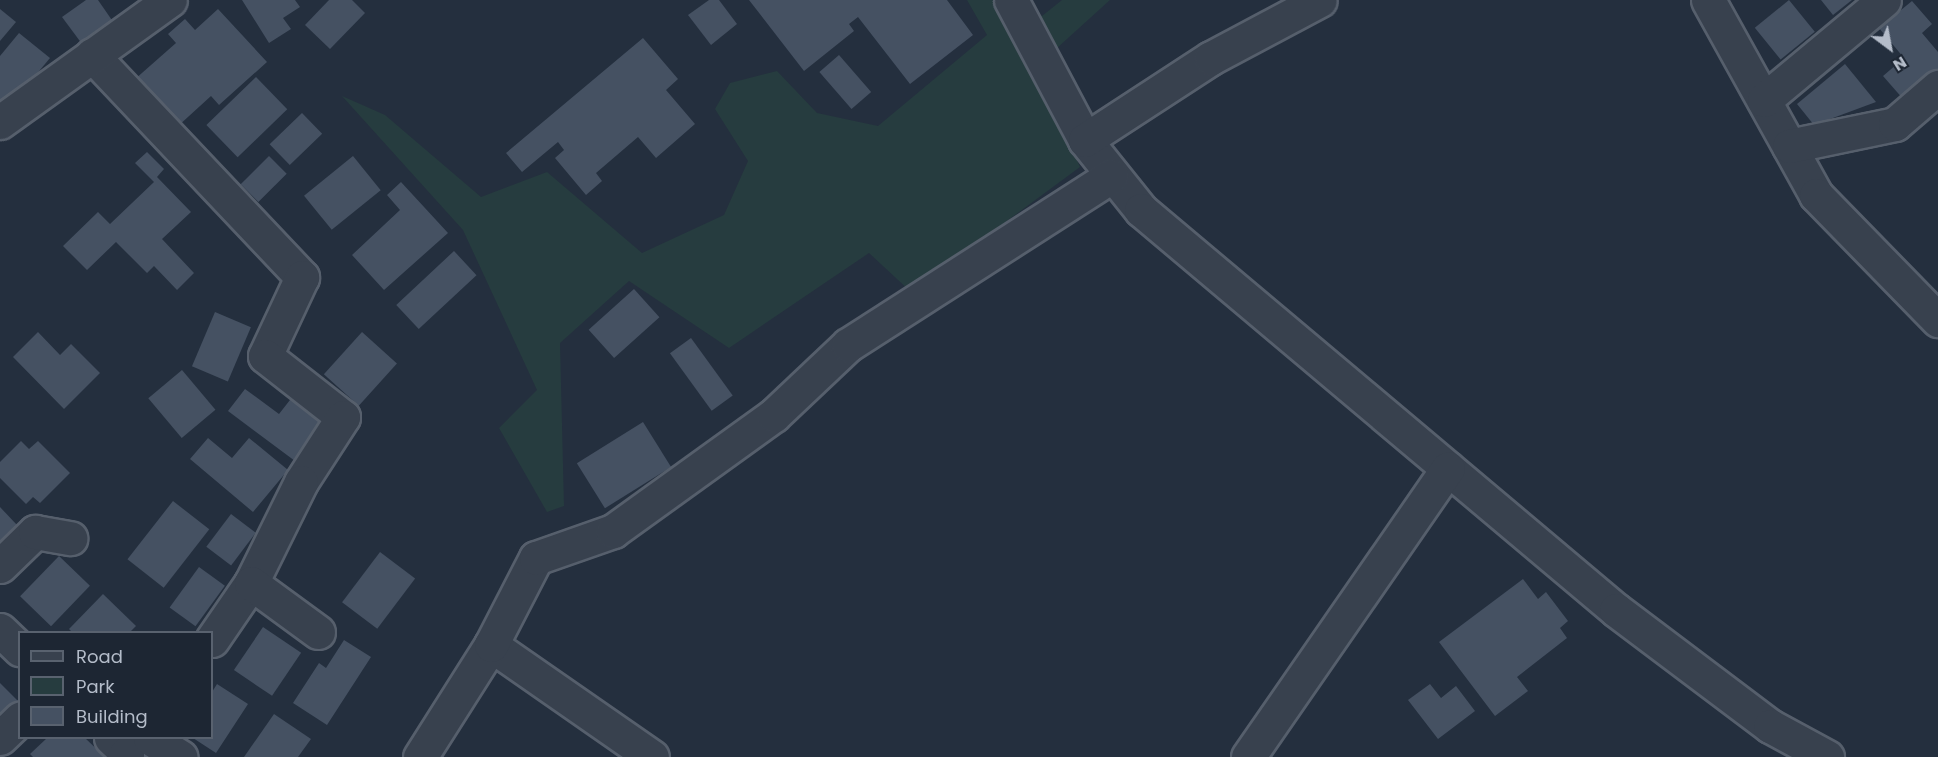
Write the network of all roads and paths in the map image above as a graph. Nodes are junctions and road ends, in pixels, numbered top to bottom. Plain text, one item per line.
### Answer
1 (170, 0) edge
2 (1011, 0) edge
3 (1320, 0) edge
4 (1708, 0) edge
5 (1884, 0) edge
6 (92, 55) junction
7 (1938, 87) edge
8 (1764, 99) junction
9 (0, 122) edge
10 (1085, 140) junction
11 (1789, 146) junction
12 (1111, 176) junction
13 (1938, 320) edge
14 (1448, 468) junction
15 (70, 538) dead end
16 (0, 566) edge
17 (251, 583) junction
18 (0, 630) edge
19 (318, 632) dead end
20 (213, 639) edge
21 (491, 645) junction
22 (18, 647) edge
23 (18, 721) edge
24 (0, 738) edge
25 (131, 744) edge
26 (180, 757) edge
27 (420, 757) edge
28 (652, 757) edge
29 (1248, 757) edge
30 (1827, 757) edge

1 - 6 street
2 - 10 street
3 - 10 street
4 - 8 street
5 - 8 street
6 - 9 street
6 - 17 street
7 - 11 street
8 - 11 street
10 - 12 street
11 - 13 street
12 - 14 street
12 - 21 street
14 - 29 street
14 - 30 street
15 - 16 street
17 - 19 street
17 - 20 street
18 - 22 street
21 - 27 street
21 - 28 street
23 - 24 street
25 - 26 street

